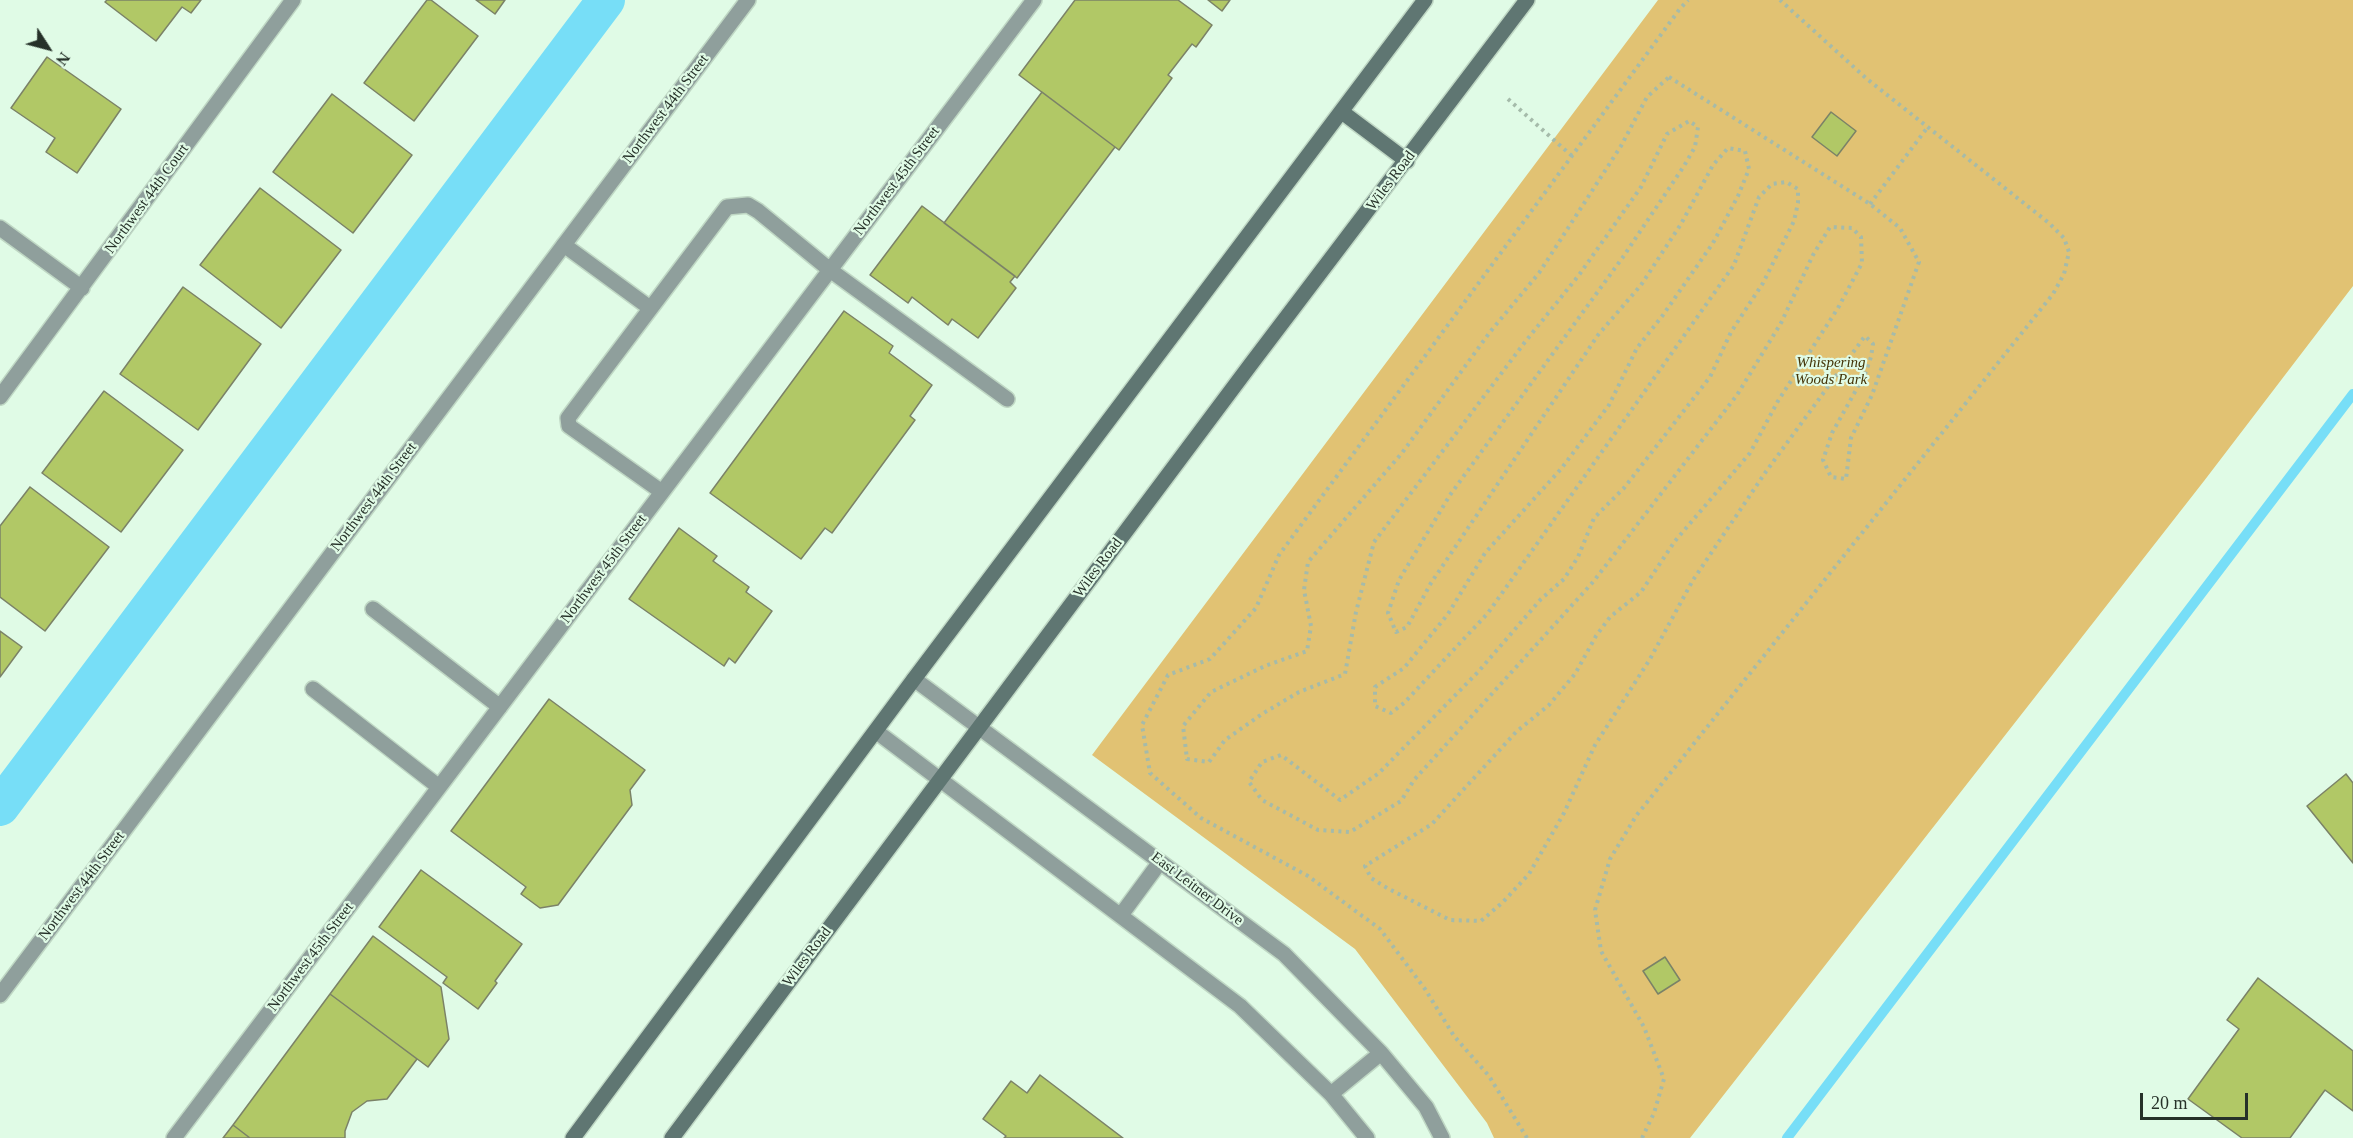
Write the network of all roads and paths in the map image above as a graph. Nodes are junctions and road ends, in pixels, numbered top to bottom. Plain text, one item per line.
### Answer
1 (293, 0) edge
2 (748, 0) edge
3 (1034, 0) edge
4 (1425, 0) edge
5 (1527, 0) edge
6 (1688, 0) edge
7 (1780, 0) edge
8 (1508, 99) dead end
9 (1342, 112) junction
10 (1927, 128) junction
11 (1572, 156) junction
12 (1407, 161) junction
13 (1870, 204) junction
14 (0, 228) edge
15 (564, 245) junction
16 (831, 270) junction
17 (82, 288) junction
18 (650, 308) junction
19 (0, 397) edge
20 (1007, 399) dead end
21 (662, 492) junction
22 (373, 609) dead end
23 (914, 679) junction
24 (313, 689) dead end
25 (500, 707) junction
26 (979, 726) junction
27 (877, 732) junction
28 (940, 779) junction
29 (439, 787) junction
30 (1160, 862) junction
31 (1121, 915) junction
32 (0, 995) edge
33 (1381, 1053) junction
34 (1331, 1094) junction
35 (174, 1138) edge
36 (573, 1138) edge
37 (672, 1138) edge
38 (1367, 1138) edge
39 (1442, 1138) edge
40 (1527, 1138) edge
41 (1642, 1138) edge

1 - 17 street, Northwest 44th Court
2 - 15 street, Northwest 44th Street
3 - 16 street, Northwest 45th Street
4 - 9 main road
5 - 12 main road, Wiles Road
6 - 11 path
7 - 10 path
8 - 11 path
9 - 12 main road
9 - 23 main road
10 - 13 path
10 - 41 path
11 - 40 path
12 - 26 main road, Wiles Road
13 - 13 path
14 - 17 street
15 - 18 street
15 - 32 street, Northwest 44th Street
16 - 18 street
16 - 20 street
16 - 21 street, Northwest 45th Street
17 - 19 street, Northwest 44th Court
18 - 21 street
21 - 25 street, Northwest 45th Street
22 - 25 street
23 - 26 street, East Leitner Drive
23 - 27 main road
24 - 29 street
25 - 29 street, Northwest 45th Street
26 - 28 main road, Wiles Road
26 - 30 street, East Leitner Drive
27 - 28 street
27 - 36 main road
28 - 31 street
28 - 37 main road, Wiles Road
29 - 35 street, Northwest 45th Street
30 - 31 street
30 - 33 street, East Leitner Drive
31 - 34 street
33 - 34 street
33 - 39 street, East Leitner Drive
34 - 38 street

